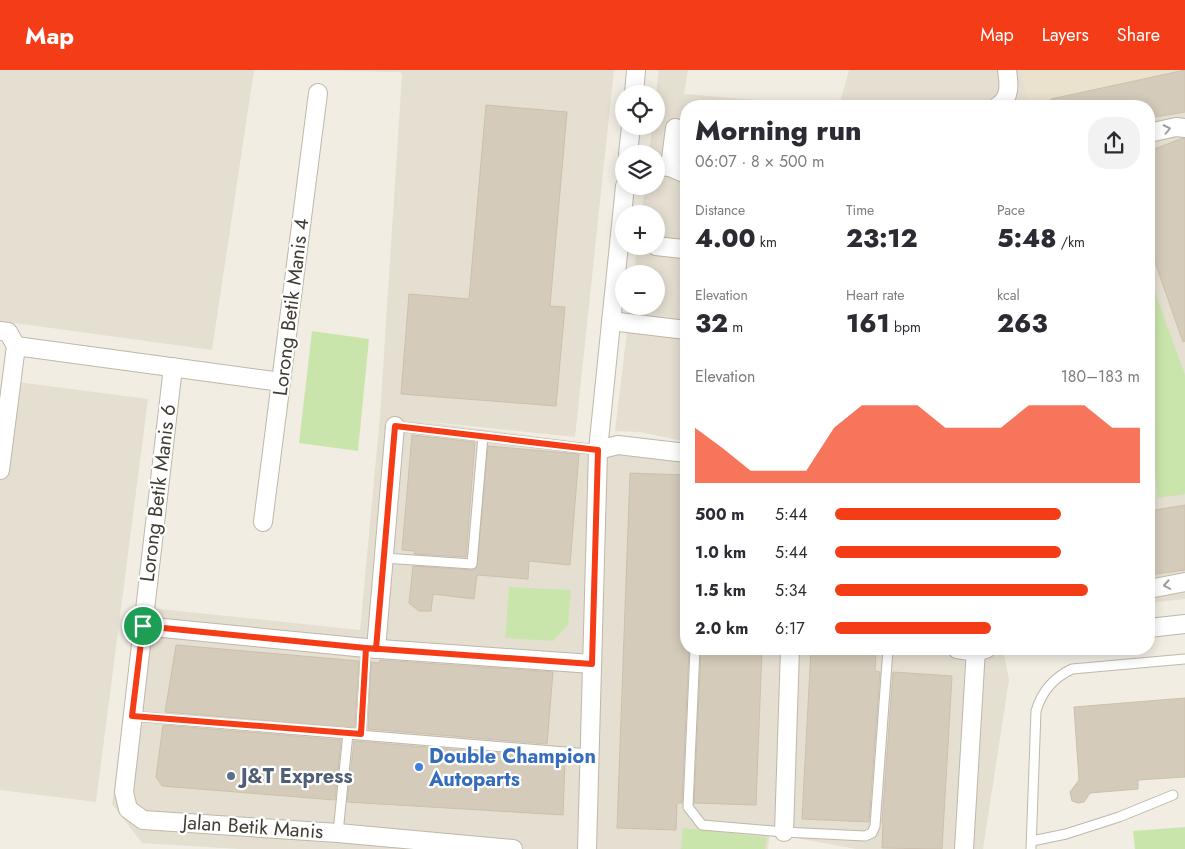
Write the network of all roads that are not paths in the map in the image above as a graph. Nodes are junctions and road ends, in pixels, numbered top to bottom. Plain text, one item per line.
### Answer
1 (636, 70) edge
2 (1007, 70) edge
3 (635, 85) edge
4 (318, 93) dead end
5 (1005, 100) edge
6 (1185, 128) edge
7 (680, 129) edge
8 (1155, 132) edge
9 (671, 169) edge
10 (665, 247) edge
11 (680, 249) edge
12 (619, 255) edge
13 (611, 320) junction
14 (680, 329) edge
15 (0, 331) edge
16 (16, 346) junction
17 (173, 368) junction
18 (281, 382) junction
19 (395, 426) joint
20 (482, 436) junction
21 (598, 450) junction
22 (680, 452) edge
23 (0, 470) edge
24 (263, 522) dead end
25 (384, 558) junction
26 (1185, 582) edge
27 (1155, 587) edge
28 (1185, 624) edge
29 (143, 626) junction
30 (1155, 627) edge
31 (371, 648) junction
32 (695, 655) edge
33 (790, 655) edge
34 (888, 655) edge
35 (979, 655) edge
36 (1185, 659) edge
37 (592, 664) junction
38 (132, 716) junction
39 (348, 733) junction
40 (361, 734) junction
41 (589, 754) junction
42 (1173, 795) dead end
43 (143, 820) joint
44 (784, 832) junction
45 (338, 833) junction
46 (1031, 845) edge
47 (513, 849) edge
48 (587, 849) edge
49 (964, 849) edge

1 - 3 street
2 - 5 street
4 - 18 street, Lorong Betik Manis 4
8 -> 6 street
7 - 9 street
10 - 11 street
12 - 13 street
13 - 14 street
13 - 21 street
15 - 16 street
16 - 17 street
16 - 23 street
17 - 18 street
17 - 29 street, Lorong Betik Manis 6
18 - 24 street, Lorong Betik Manis 4
19 - 20 lane
19 - 25 street
20 - 21 lane
20 - 25 lane
21 - 22 street
21 - 37 street
25 - 31 street
26 -> 27 street
28 - 30 street
29 - 31 street
29 - 38 street, Lorong Betik Manis 6
31 - 37 street
31 - 40 lane
32 - 44 lane
33 - 44 street
34 - 44 lane
35 - 49 street
36 - 46 lane
37 - 41 street
38 - 39 lane
38 - 43 street, Lorong Betik Manis 6
39 - 40 lane
39 - 45 lane
40 - 41 lane
41 - 48 street
42 - 46 lane
43 - 45 street, Jalan Betik Manis
45 - 47 street, Jalan Betik Manis

